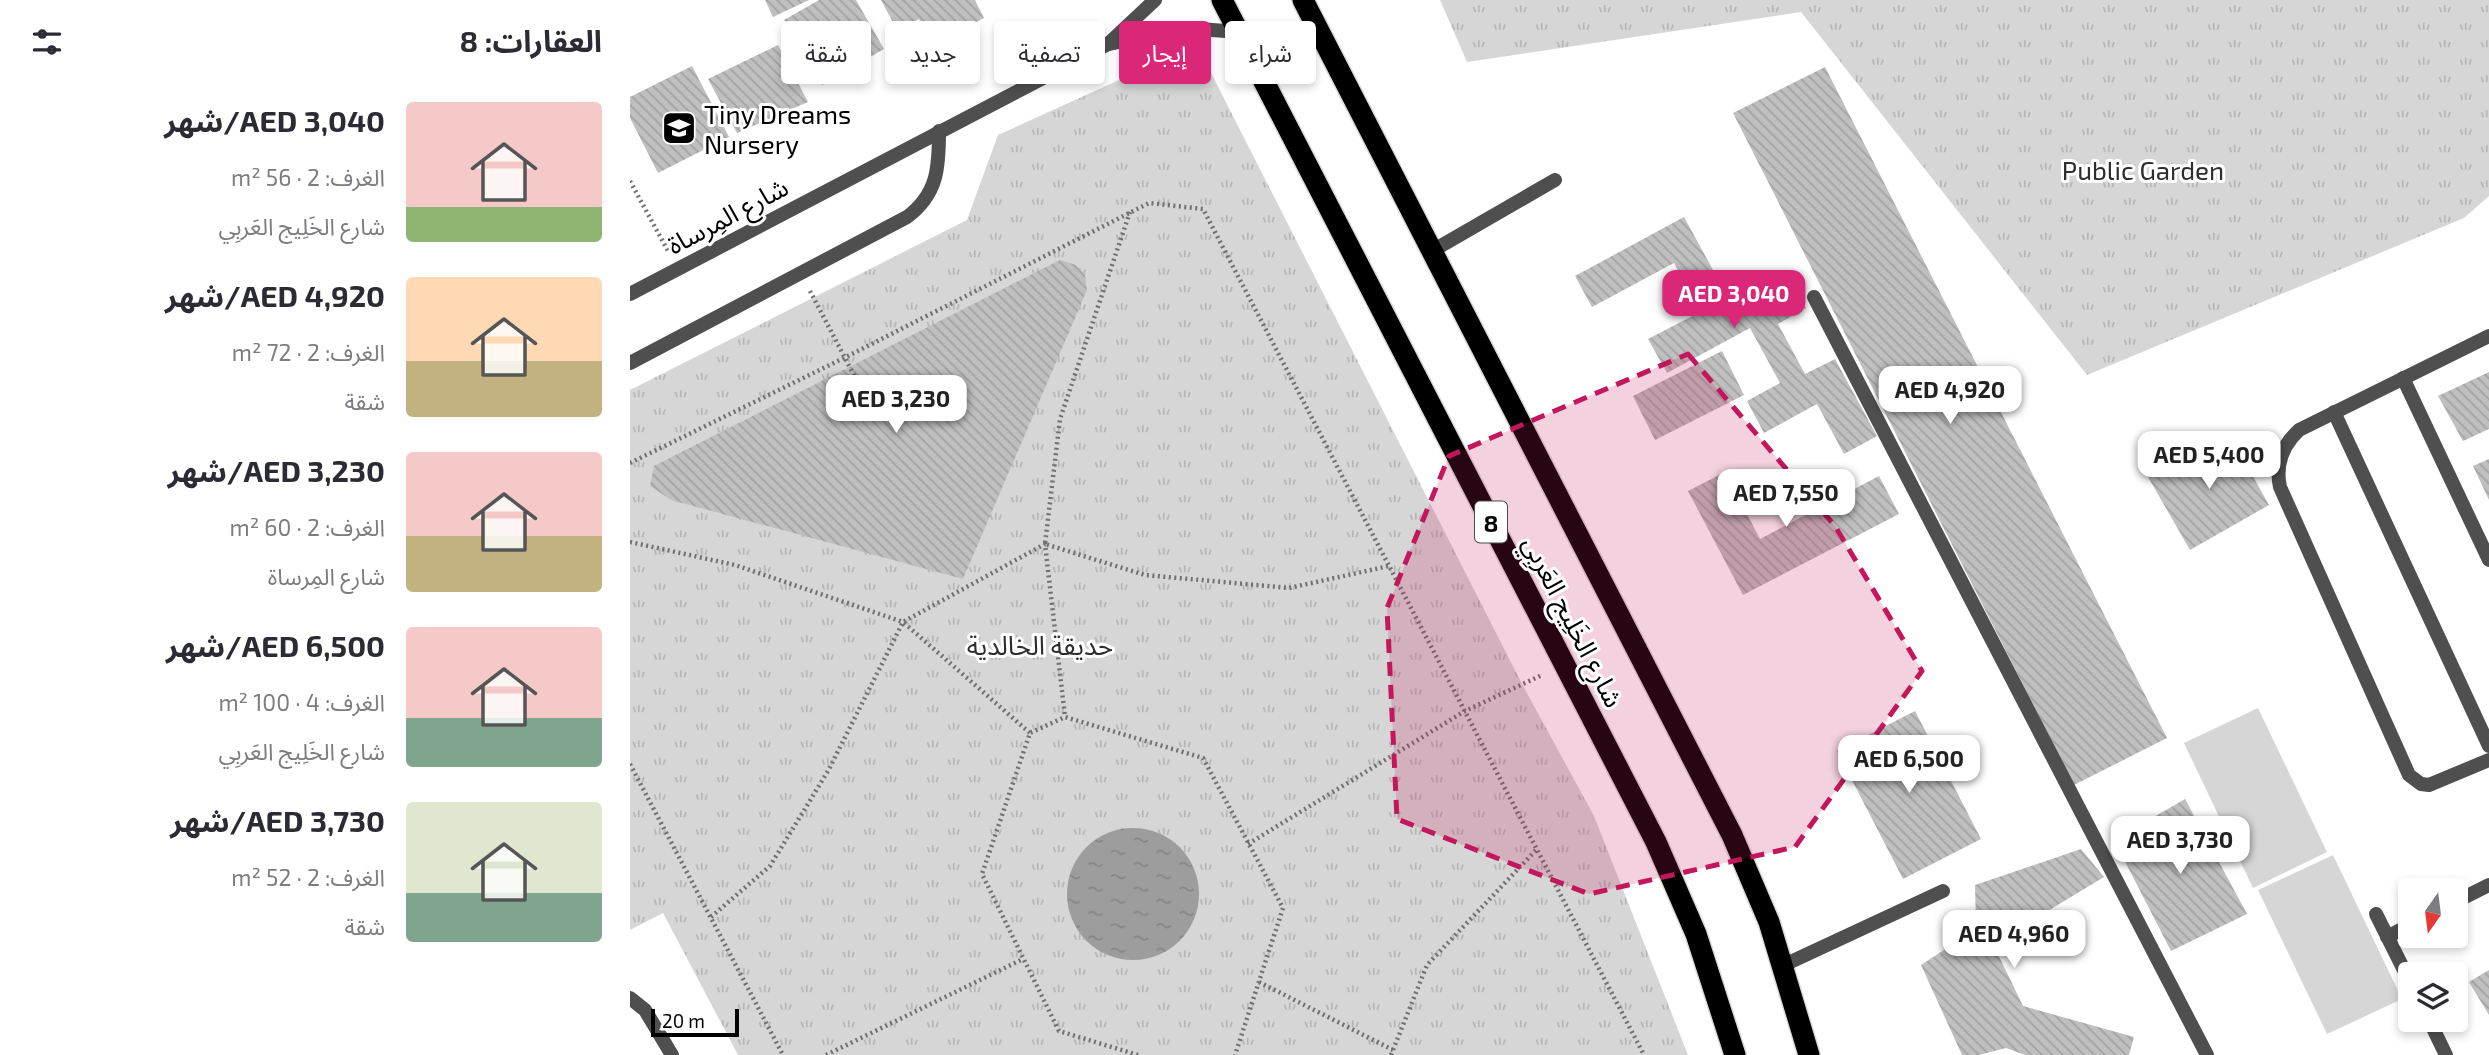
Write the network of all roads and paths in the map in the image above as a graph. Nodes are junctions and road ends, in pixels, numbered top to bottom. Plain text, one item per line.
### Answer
1 (1155, 0) edge
2 (1222, 0) edge
3 (1304, 1) edge
4 (1232, 21) edge
5 (1225, 31) edge
6 (1108, 44) junction
7 (1265, 84) edge
8 (939, 131) junction
9 (1555, 180) dead end
10 (630, 181) edge
11 (1130, 211) junction
12 (1432, 251) junction
13 (678, 268) junction
14 (799, 271) junction
15 (630, 294) edge
16 (1814, 298) dead end
17 (2489, 336) edge
18 (846, 357) junction
19 (630, 363) edge
20 (2403, 378) junction
21 (868, 401) dead end
22 (2334, 412) junction
23 (630, 463) edge
24 (630, 542) edge
25 (1045, 544) junction
26 (2489, 560) edge
27 (1389, 566) junction
28 (903, 622) junction
29 (1565, 665) junction
30 (1465, 711) junction
31 (1065, 717) junction
32 (1030, 733) junction
33 (2489, 746) edge
34 (2489, 760) edge
35 (630, 764) edge
36 (1248, 844) junction
37 (1537, 849) junction
38 (2489, 885) edge
39 (1944, 891) dead end
40 (2468, 896) edge
41 (2376, 914) dead end
42 (711, 917) junction
43 (2398, 932) edge
44 (2388, 937) junction
45 (1021, 960) junction
46 (2400, 962) edge
47 (1784, 965) junction
48 (1259, 982) junction
49 (630, 998) edge
50 (2435, 1032) edge
51 (1392, 1052) edge
52 (1128, 1054) edge
53 (672, 1055) edge
54 (783, 1055) edge
55 (826, 1055) edge
56 (1138, 1055) edge
57 (1235, 1055) edge
58 (1644, 1055) edge
59 (1735, 1055) edge
60 (1809, 1055) edge
61 (2207, 1055) edge
62 (2446, 1055) edge

1 - 6 street, شارع المِرساة
2 - 4 highway, شارع الخَلِيج العَربِي / 8
3 - 12 highway, شارع الخَلِيج العَربِي
5 - 6 street, شارع المِرساة
6 - 8 street, شارع المِرساة
7 - 29 highway, شارع الخَلِيج العَربِي / 8
8 - 13 street, شارع المِرساة
8 - 14 street
9 - 12 street
10 - 13 path
11 - 18 path
11 - 25 path
11 - 27 path
12 - 47 highway, شارع الخَلِيج العَربِي
13 - 15 street, شارع المِرساة
14 - 18 path
14 - 19 street
16 - 61 street
17 - 20 street
18 - 21 path
18 - 23 path
20 - 22 street
20 - 26 street
22 - 33 street
22 - 34 street
24 - 28 path
25 - 27 path
25 - 28 path
25 - 31 path
27 - 30 path
28 - 32 path
28 - 42 path
29 - 30 path
29 - 59 highway, شارع الخَلِيج العَربِي / 8
30 - 36 path
30 - 37 path
31 - 32 path
31 - 36 path
32 - 45 path
35 - 42 path
36 - 48 path
37 - 51 path
37 - 58 path
38 - 40 street
39 - 47 street
41 - 44 street
42 - 54 path
43 - 44 street
44 - 46 street
45 - 52 path
45 - 55 path
47 - 60 highway, شارع الخَلِيج العَربِي
48 - 51 path
48 - 57 path
49 - 53 street
50 - 62 street
52 - 56 path

